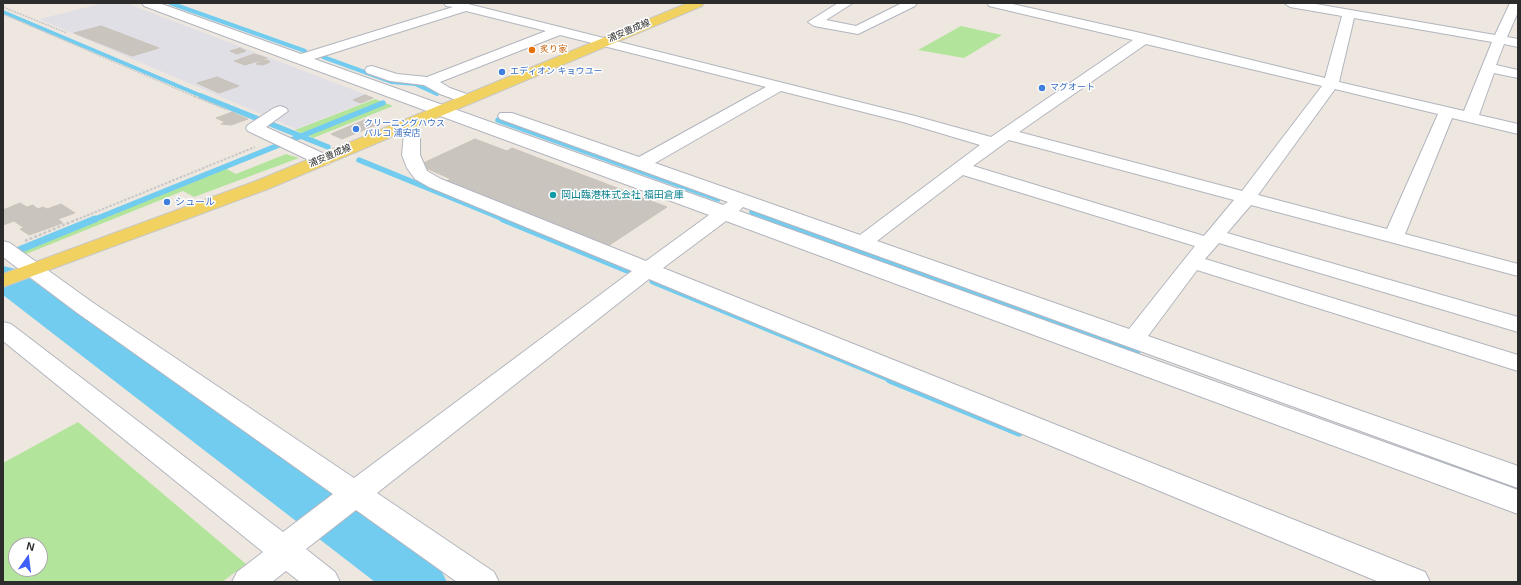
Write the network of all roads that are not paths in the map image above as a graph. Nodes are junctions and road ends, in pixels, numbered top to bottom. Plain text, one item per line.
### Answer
1 (148, 3) edge
2 (450, 3) edge
3 (698, 3) edge
4 (846, 3) edge
5 (911, 3) edge
6 (993, 3) edge
7 (1290, 3) edge
8 (1516, 3) edge
9 (1324, 6) edge
10 (466, 7) junction
11 (1349, 13) junction
12 (558, 31) junction
13 (1145, 38) junction
14 (1500, 40) junction
15 (603, 42) junction
16 (1518, 43) edge
17 (321, 52) junction
18 (301, 53) junction
19 (1489, 68) junction
20 (1518, 74) edge
21 (428, 81) junction
22 (1331, 84) junction
23 (777, 87) junction
24 (467, 99) junction
25 (440, 110) junction
26 (1447, 112) junction
27 (506, 116) dead end
28 (1470, 117) junction
29 (270, 118) dead end
30 (405, 125) junction
31 (1518, 129) edge
32 (1000, 139) junction
33 (323, 160) junction
34 (640, 164) junction
35 (960, 168) junction
36 (1247, 197) junction
37 (733, 206) junction
38 (1394, 237) junction
39 (1211, 239) junction
40 (862, 243) junction
41 (4, 248) edge
42 (1192, 262) junction
43 (646, 270) junction
44 (1518, 270) edge
45 (31, 271) junction
46 (3, 281) edge
47 (1518, 325) edge
48 (3, 329) edge
49 (1133, 340) junction
50 (1518, 362) edge
51 (1518, 477) edge
52 (347, 499) junction
53 (1518, 502) edge
54 (285, 551) junction
55 (248, 582) edge
56 (324, 582) edge
57 (484, 582) edge
58 (1414, 582) edge

1 - 18 street
2 - 10 street
3 - 15 main road, 浦安豊成線
4 - 5 street
6 - 13 street
7 - 9 street
8 - 14 street
9 - 11 street
10 - 12 street
10 - 17 street
11 - 14 street
11 - 22 street
12 - 15 street
12 - 21 street
13 - 22 street
13 - 32 street
14 - 16 street
14 - 19 street
15 - 23 street
15 - 24 main road, 浦安豊成線
17 - 18 street
17 - 21 street
18 - 25 street
19 - 20 street
19 - 28 street
21 - 24 street
22 - 26 street
22 - 36 street
23 - 32 street
23 - 34 street
24 - 25 main road, 浦安豊成線
25 - 30 main road, 浦安豊成線
25 - 37 street
26 - 28 street
26 - 38 street
27 - 34 street
28 - 31 street
29 - 33 street
30 - 33 main road, 浦安豊成線
30 - 43 street
32 - 35 street
32 - 36 street
33 - 45 main road, 浦安豊成線
34 - 37 street
35 - 39 street
35 - 40 street
36 - 38 street
36 - 39 street
37 - 40 street
37 - 43 street
37 - 53 street
38 - 44 street
39 - 42 street
39 - 47 street
40 - 49 street
41 - 45 street
42 - 49 street
42 - 50 street
43 - 52 street
43 - 58 street
45 - 46 main road, 浦安豊成線
45 - 52 street
48 - 54 street
49 - 51 street
52 - 54 street
52 - 57 street
54 - 55 street
54 - 56 street

